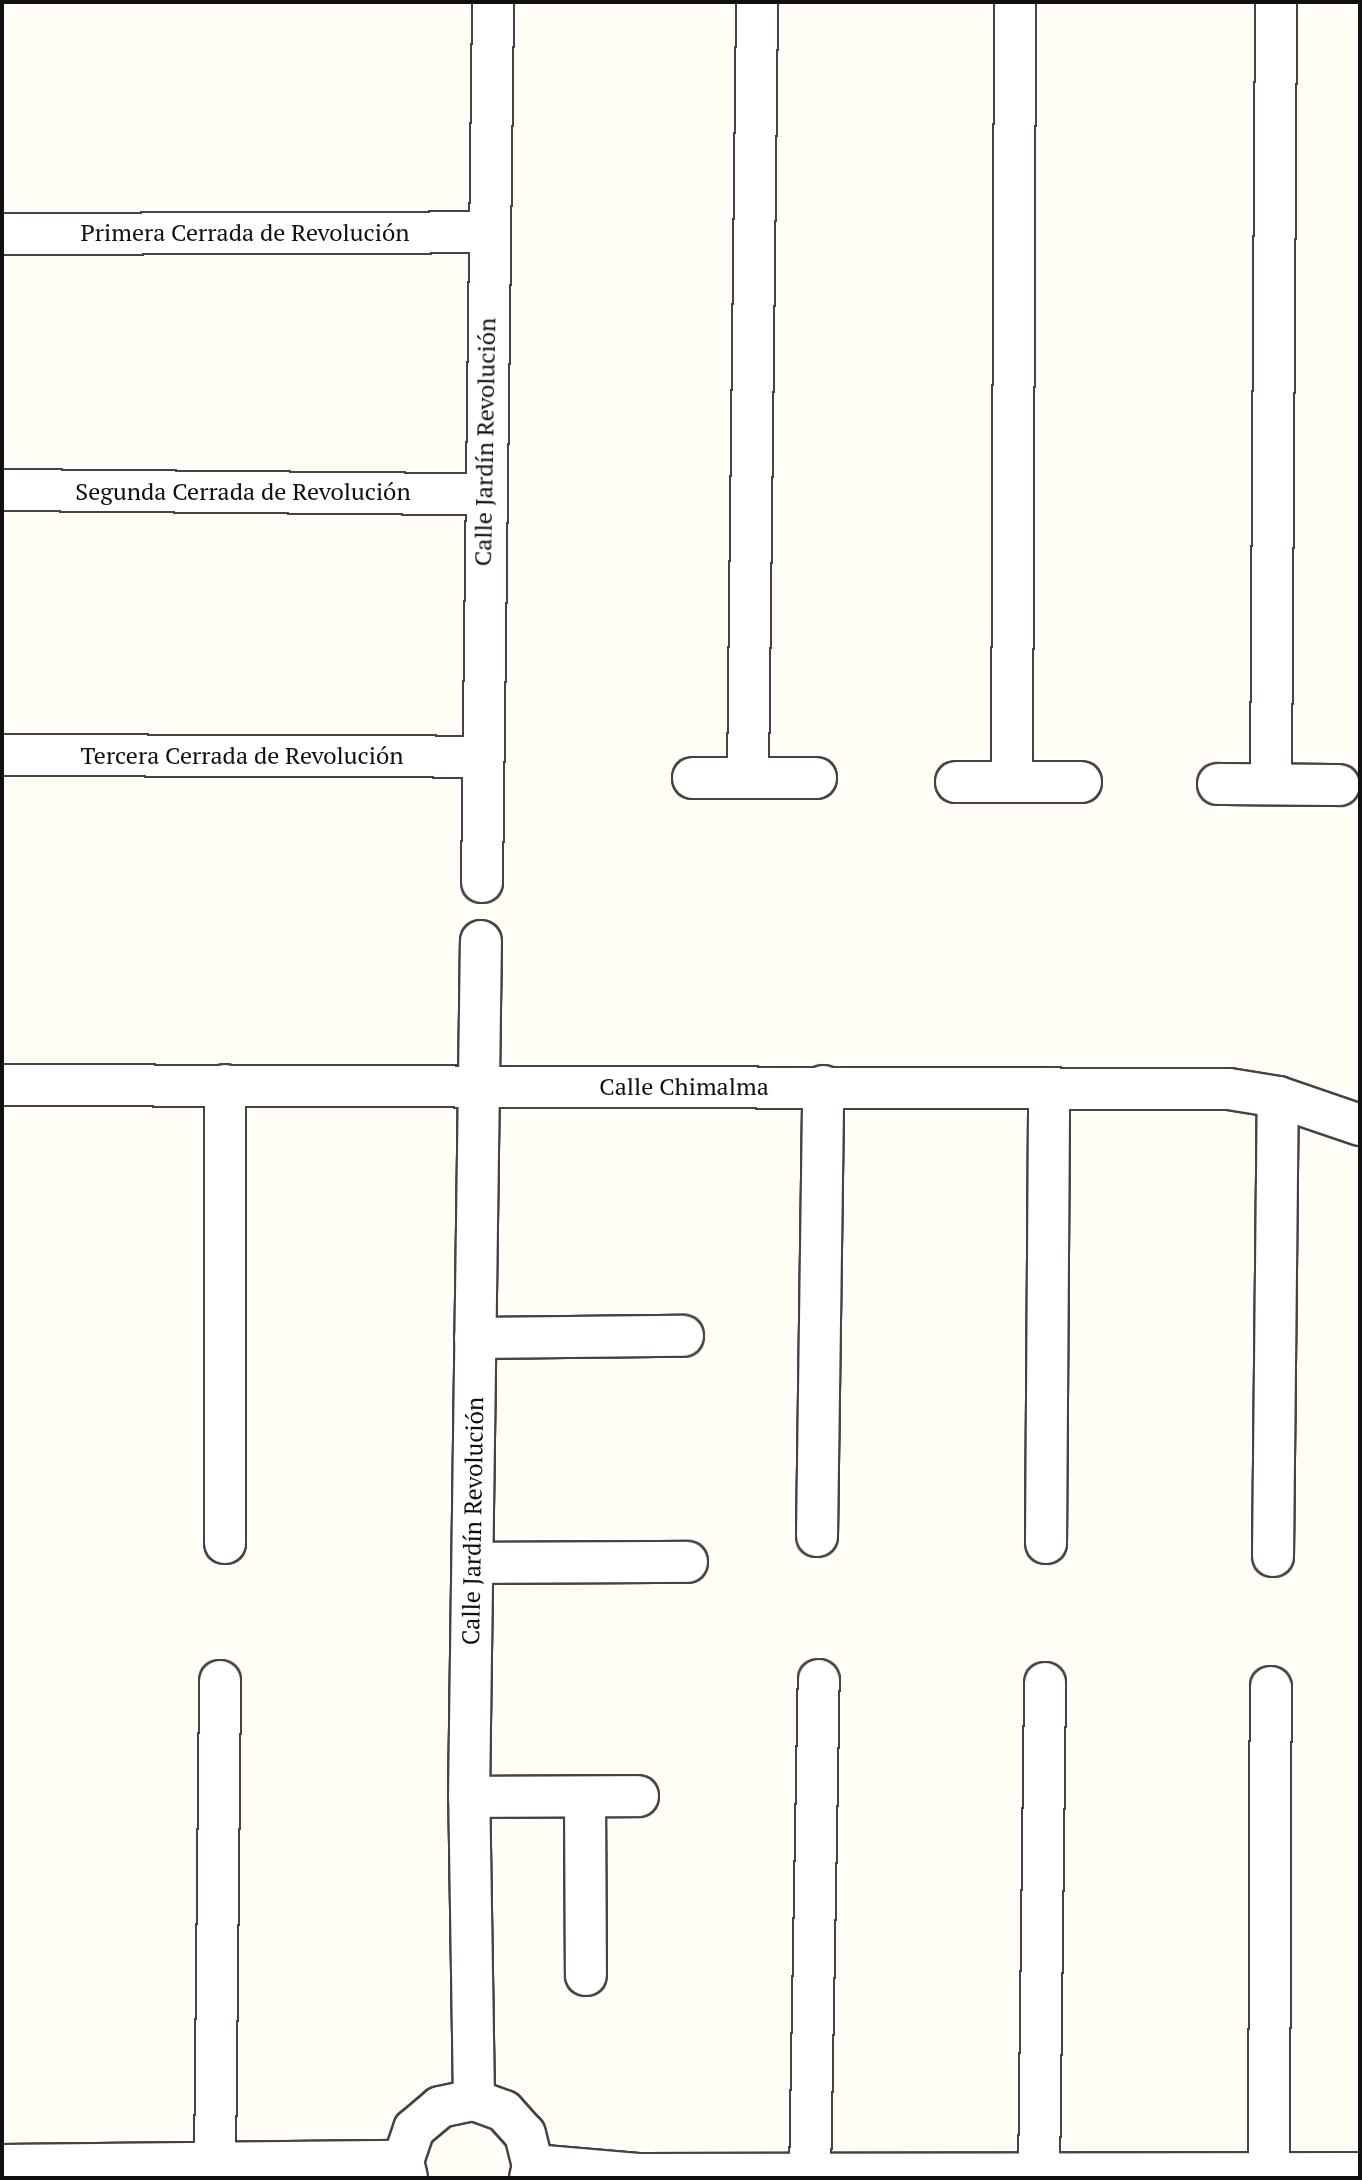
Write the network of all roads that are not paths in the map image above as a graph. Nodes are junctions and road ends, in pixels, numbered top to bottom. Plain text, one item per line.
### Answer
1 (493, 2) edge
2 (757, 2) edge
3 (1015, 2) edge
4 (1276, 2) edge
5 (489, 232) junction
6 (2, 234) edge
7 (2, 490) edge
8 (483, 494) junction
9 (2, 755) edge
10 (483, 757) junction
11 (748, 777) junction
12 (693, 778) dead end
13 (816, 778) dead end
14 (956, 782) dead end
15 (1012, 782) junction
16 (1081, 782) dead end
17 (1271, 783) junction
18 (1218, 784) dead end
19 (1339, 785) dead end
20 (482, 882) dead end
21 (481, 941) dead end
22 (2, 1085) edge
23 (225, 1085) junction
24 (823, 1086) junction
25 (480, 1088) junction
26 (1049, 1088) junction
27 (1278, 1097) junction
28 (1360, 1125) edge
29 (683, 1336) dead end
30 (475, 1338) junction
31 (817, 1536) dead end
32 (225, 1543) dead end
33 (1046, 1543) dead end
34 (1273, 1556) dead end
35 (687, 1562) dead end
36 (474, 1563) junction
37 (819, 1680) dead end
38 (220, 1681) dead end
39 (1045, 1683) dead end
40 (1271, 1687) dead end
41 (638, 1796) dead end
42 (469, 1797) junction
43 (585, 1797) junction
44 (586, 1975) dead end
45 (474, 2100) junction
46 (2, 2165) edge
47 (215, 2165) junction
48 (405, 2170) edge
49 (531, 2172) edge
50 (1360, 2173) edge
51 (810, 2175) edge
52 (1039, 2175) edge
53 (1269, 2175) edge
54 (636, 2176) edge

1 - 5 street, Calle Jardín Revolución
2 - 11 street
3 - 15 street
4 - 17 street
5 - 6 street, Primera Cerrada de Revolución
5 - 8 street, Calle Jardín Revolución
7 - 8 street, Segunda Cerrada de Revolución
8 - 10 street, Calle Jardín Revolución
9 - 10 street, Tercera Cerrada de Revolución
10 - 20 street, Calle Jardín Revolución
11 - 12 street
11 - 13 street
14 - 15 street
15 - 16 street
17 - 18 street
17 - 19 street
21 - 25 street, Calle Jardín Revolución
22 - 23 street, Calle Chimalma
23 - 25 street, Calle Chimalma
23 - 32 street
24 - 25 street, Calle Chimalma
24 - 26 street, Calle Chimalma
24 - 31 street
25 - 30 street, Calle Jardín Revolución
26 - 27 street, Calle Chimalma
26 - 33 street
27 - 28 street, Calle Chimalma
27 - 34 street
29 - 30 street
30 - 36 street, Calle Jardín Revolución
35 - 36 street
36 - 42 street, Calle Jardín Revolución
37 - 51 street
38 - 47 street
39 - 52 street
40 - 53 street
41 - 43 street
42 - 43 street
42 - 45 street, Calle Jardín Revolución
43 - 44 street
45 - 48 street
45 - 49 street
46 - 47 street
47 - 48 street
49 - 54 street
50 - 53 street
51 - 52 street
51 - 54 street
52 - 53 street

